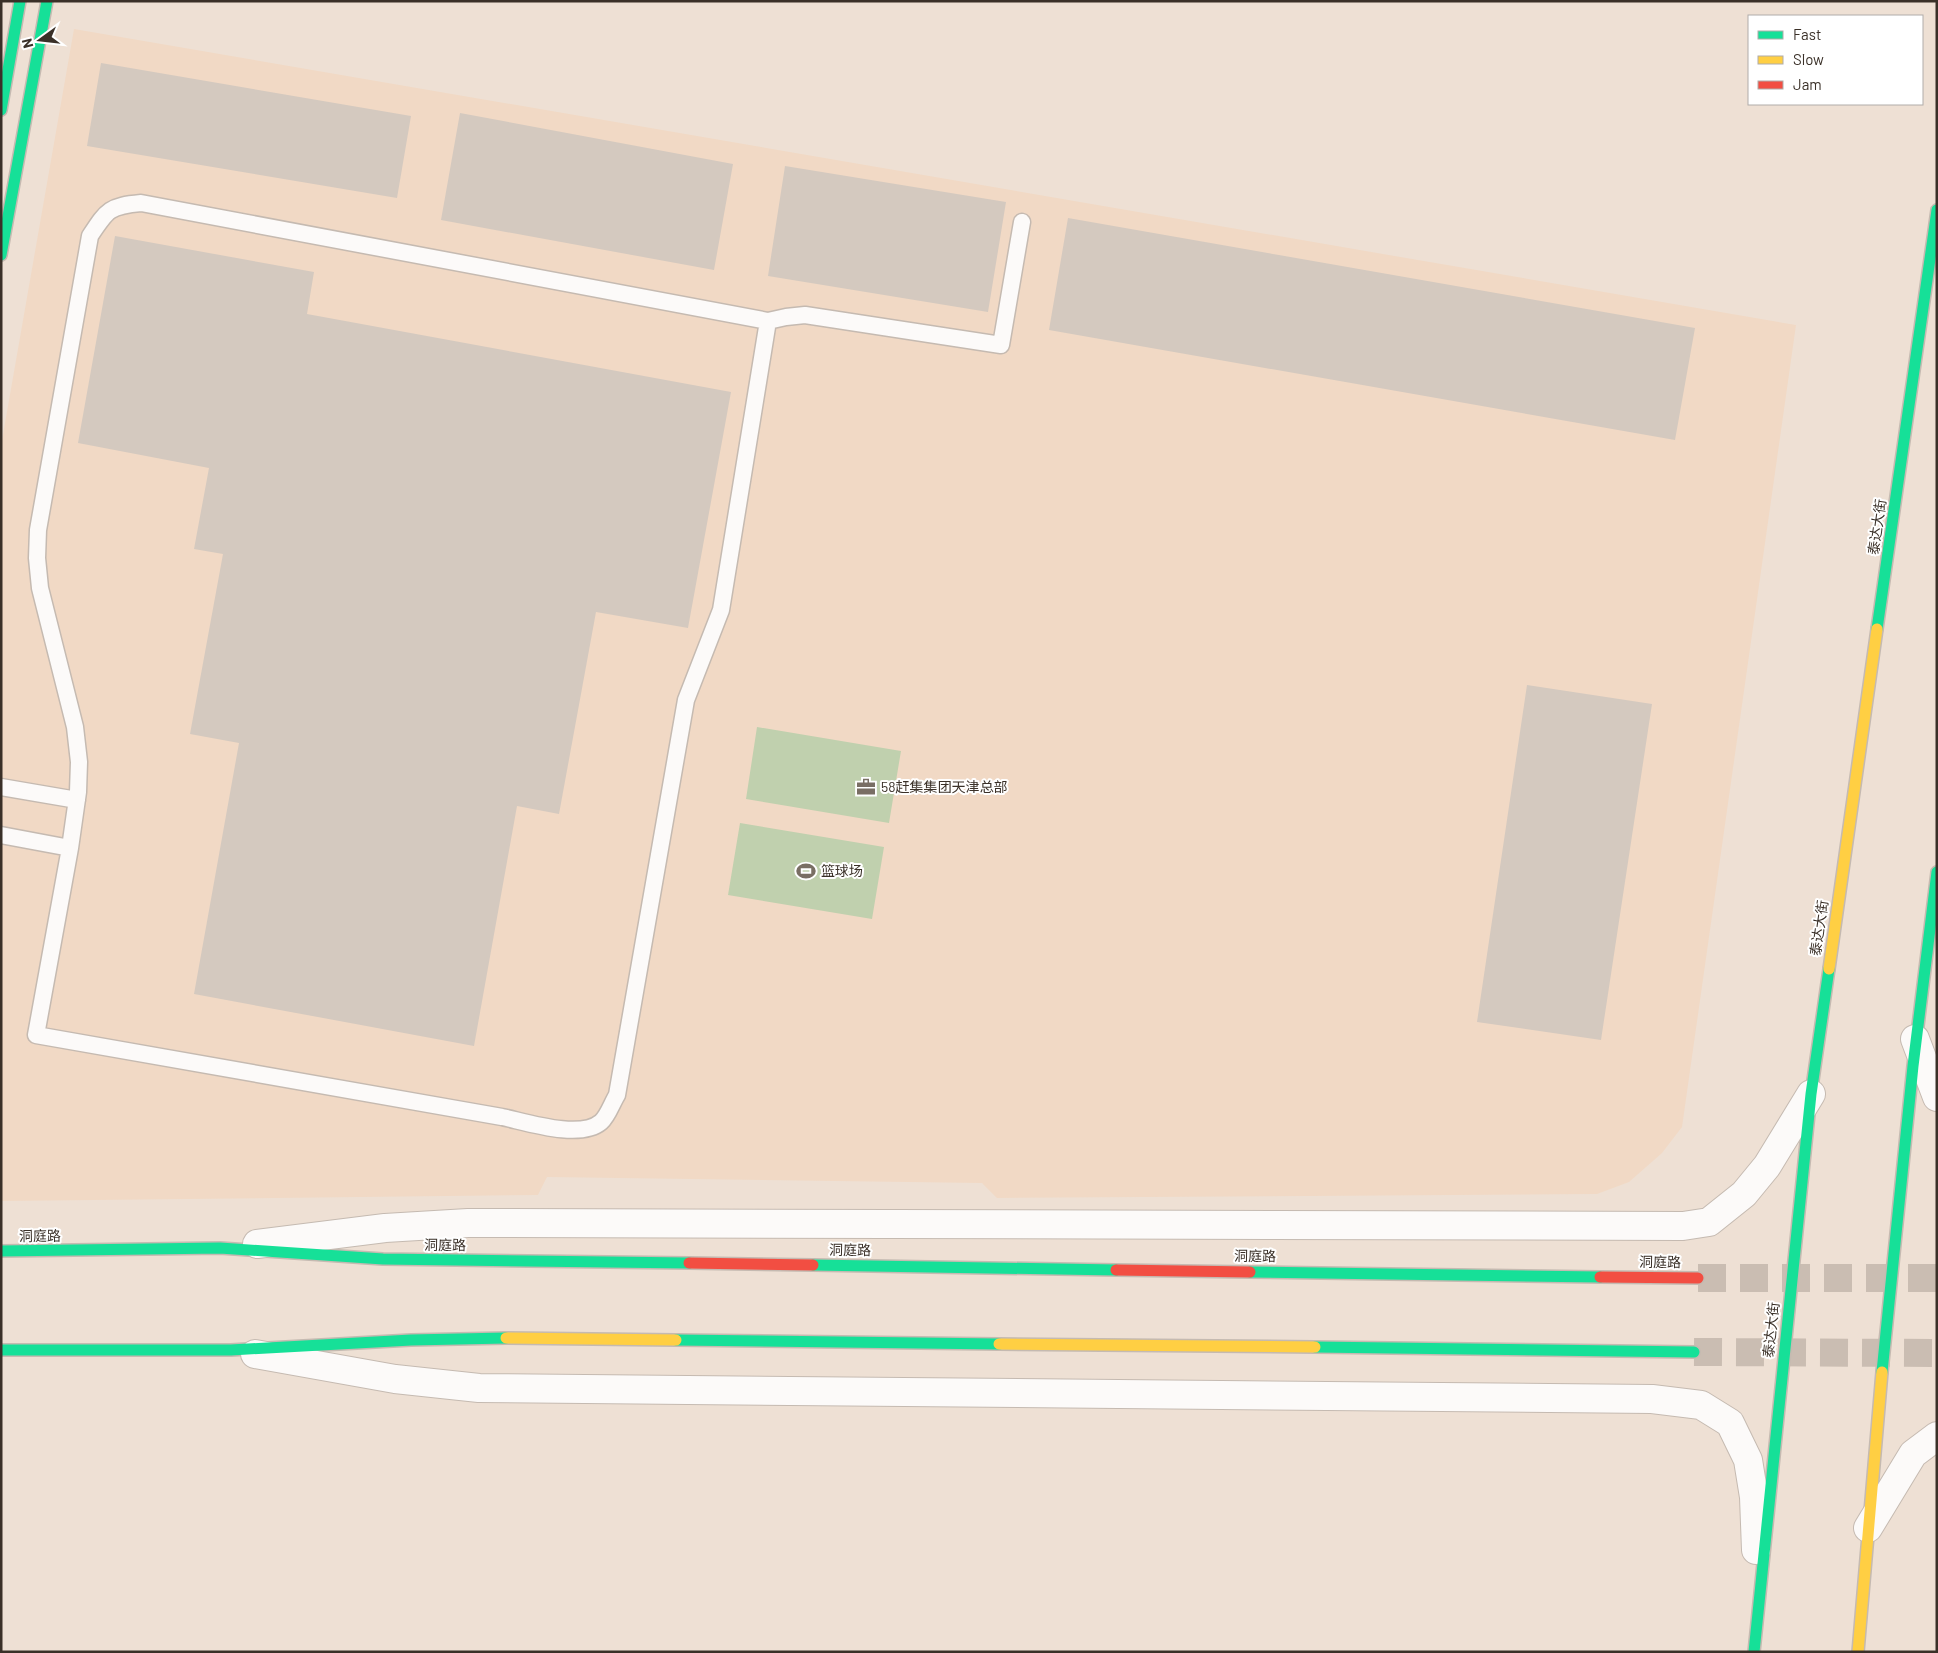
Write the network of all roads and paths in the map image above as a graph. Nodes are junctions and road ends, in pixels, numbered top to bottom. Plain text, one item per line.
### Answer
1 (20, 1) edge
2 (47, 1) edge
3 (1, 110) edge
4 (1937, 210) edge
5 (1022, 222) dead end
6 (1, 255) edge
7 (768, 321) junction
8 (1, 787) edge
9 (77, 800) junction
10 (1, 835) edge
11 (70, 848) junction
12 (1937, 872) edge
13 (1915, 1039) junction
14 (1811, 1094) junction
15 (1937, 1097) edge
16 (220, 1248) junction
17 (1, 1252) edge
18 (1698, 1278) tunnel mouth
19 (1, 1350) edge
20 (231, 1350) junction
21 (1694, 1352) tunnel mouth
22 (1937, 1436) edge
23 (1868, 1528) junction
24 (1758, 1596) junction
25 (1754, 1652) edge
26 (1858, 1652) edge

1 - 3 main road
2 - 6 main road
4 - 14 main road, 泰达大街
5 - 7 lane
7 - 9 lane
7 - 11 lane
8 - 9 lane
9 - 11 lane
10 - 11 lane
12 - 13 main road
13 - 15 street
13 - 23 main road
14 - 16 street
14 - 24 main road, 泰达大街
16 - 17 main road, 洞庭路
16 - 18 main road, 洞庭路
19 - 20 main road
20 - 21 main road
20 - 24 street
22 - 23 street
23 - 26 main road
24 - 25 main road, 泰达大街

